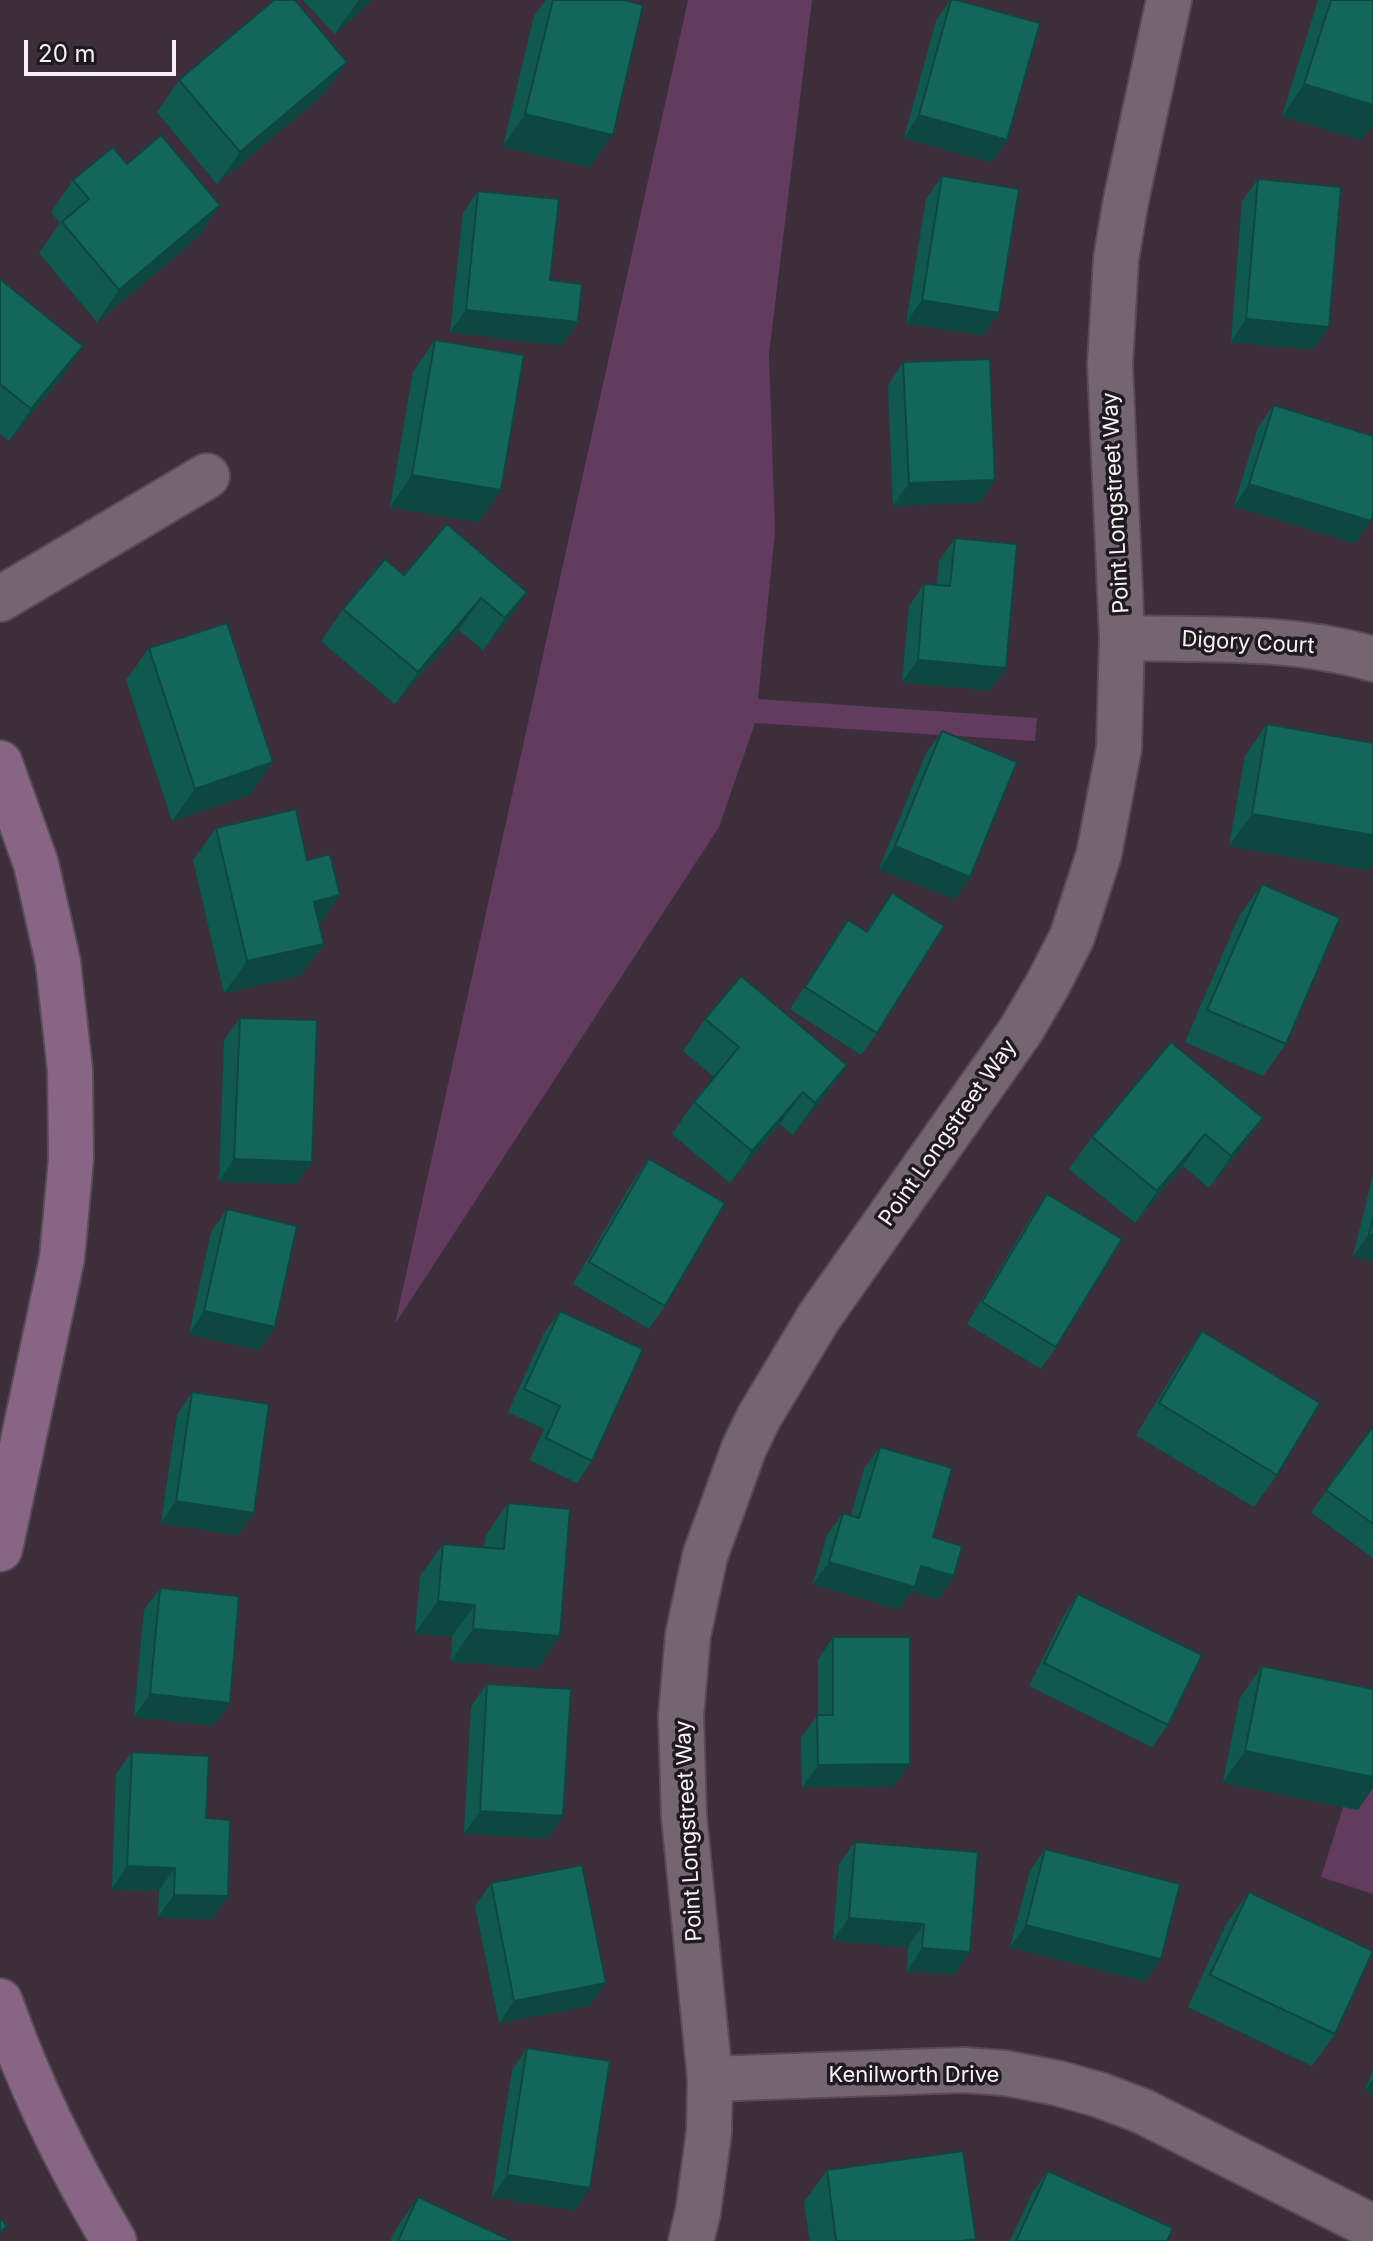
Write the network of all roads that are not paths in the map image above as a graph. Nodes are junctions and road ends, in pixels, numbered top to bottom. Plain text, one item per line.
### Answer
1 (1169, 0) edge
2 (207, 476) dead end
3 (0, 599) edge
4 (1122, 638) junction
5 (1373, 659) edge
6 (0, 763) edge
7 (0, 1549) edge
8 (0, 2001) edge
9 (710, 2079) junction
10 (1373, 2227) edge
11 (114, 2241) edge
12 (691, 2241) edge

1 - 4 street, Point Longstreet Way
2 - 3 street
4 - 5 street, Digory Court
4 - 9 street, Point Longstreet Way
6 - 7 street
8 - 11 street
9 - 10 street, Kenilworth Drive
9 - 12 street, Point Longstreet Way

